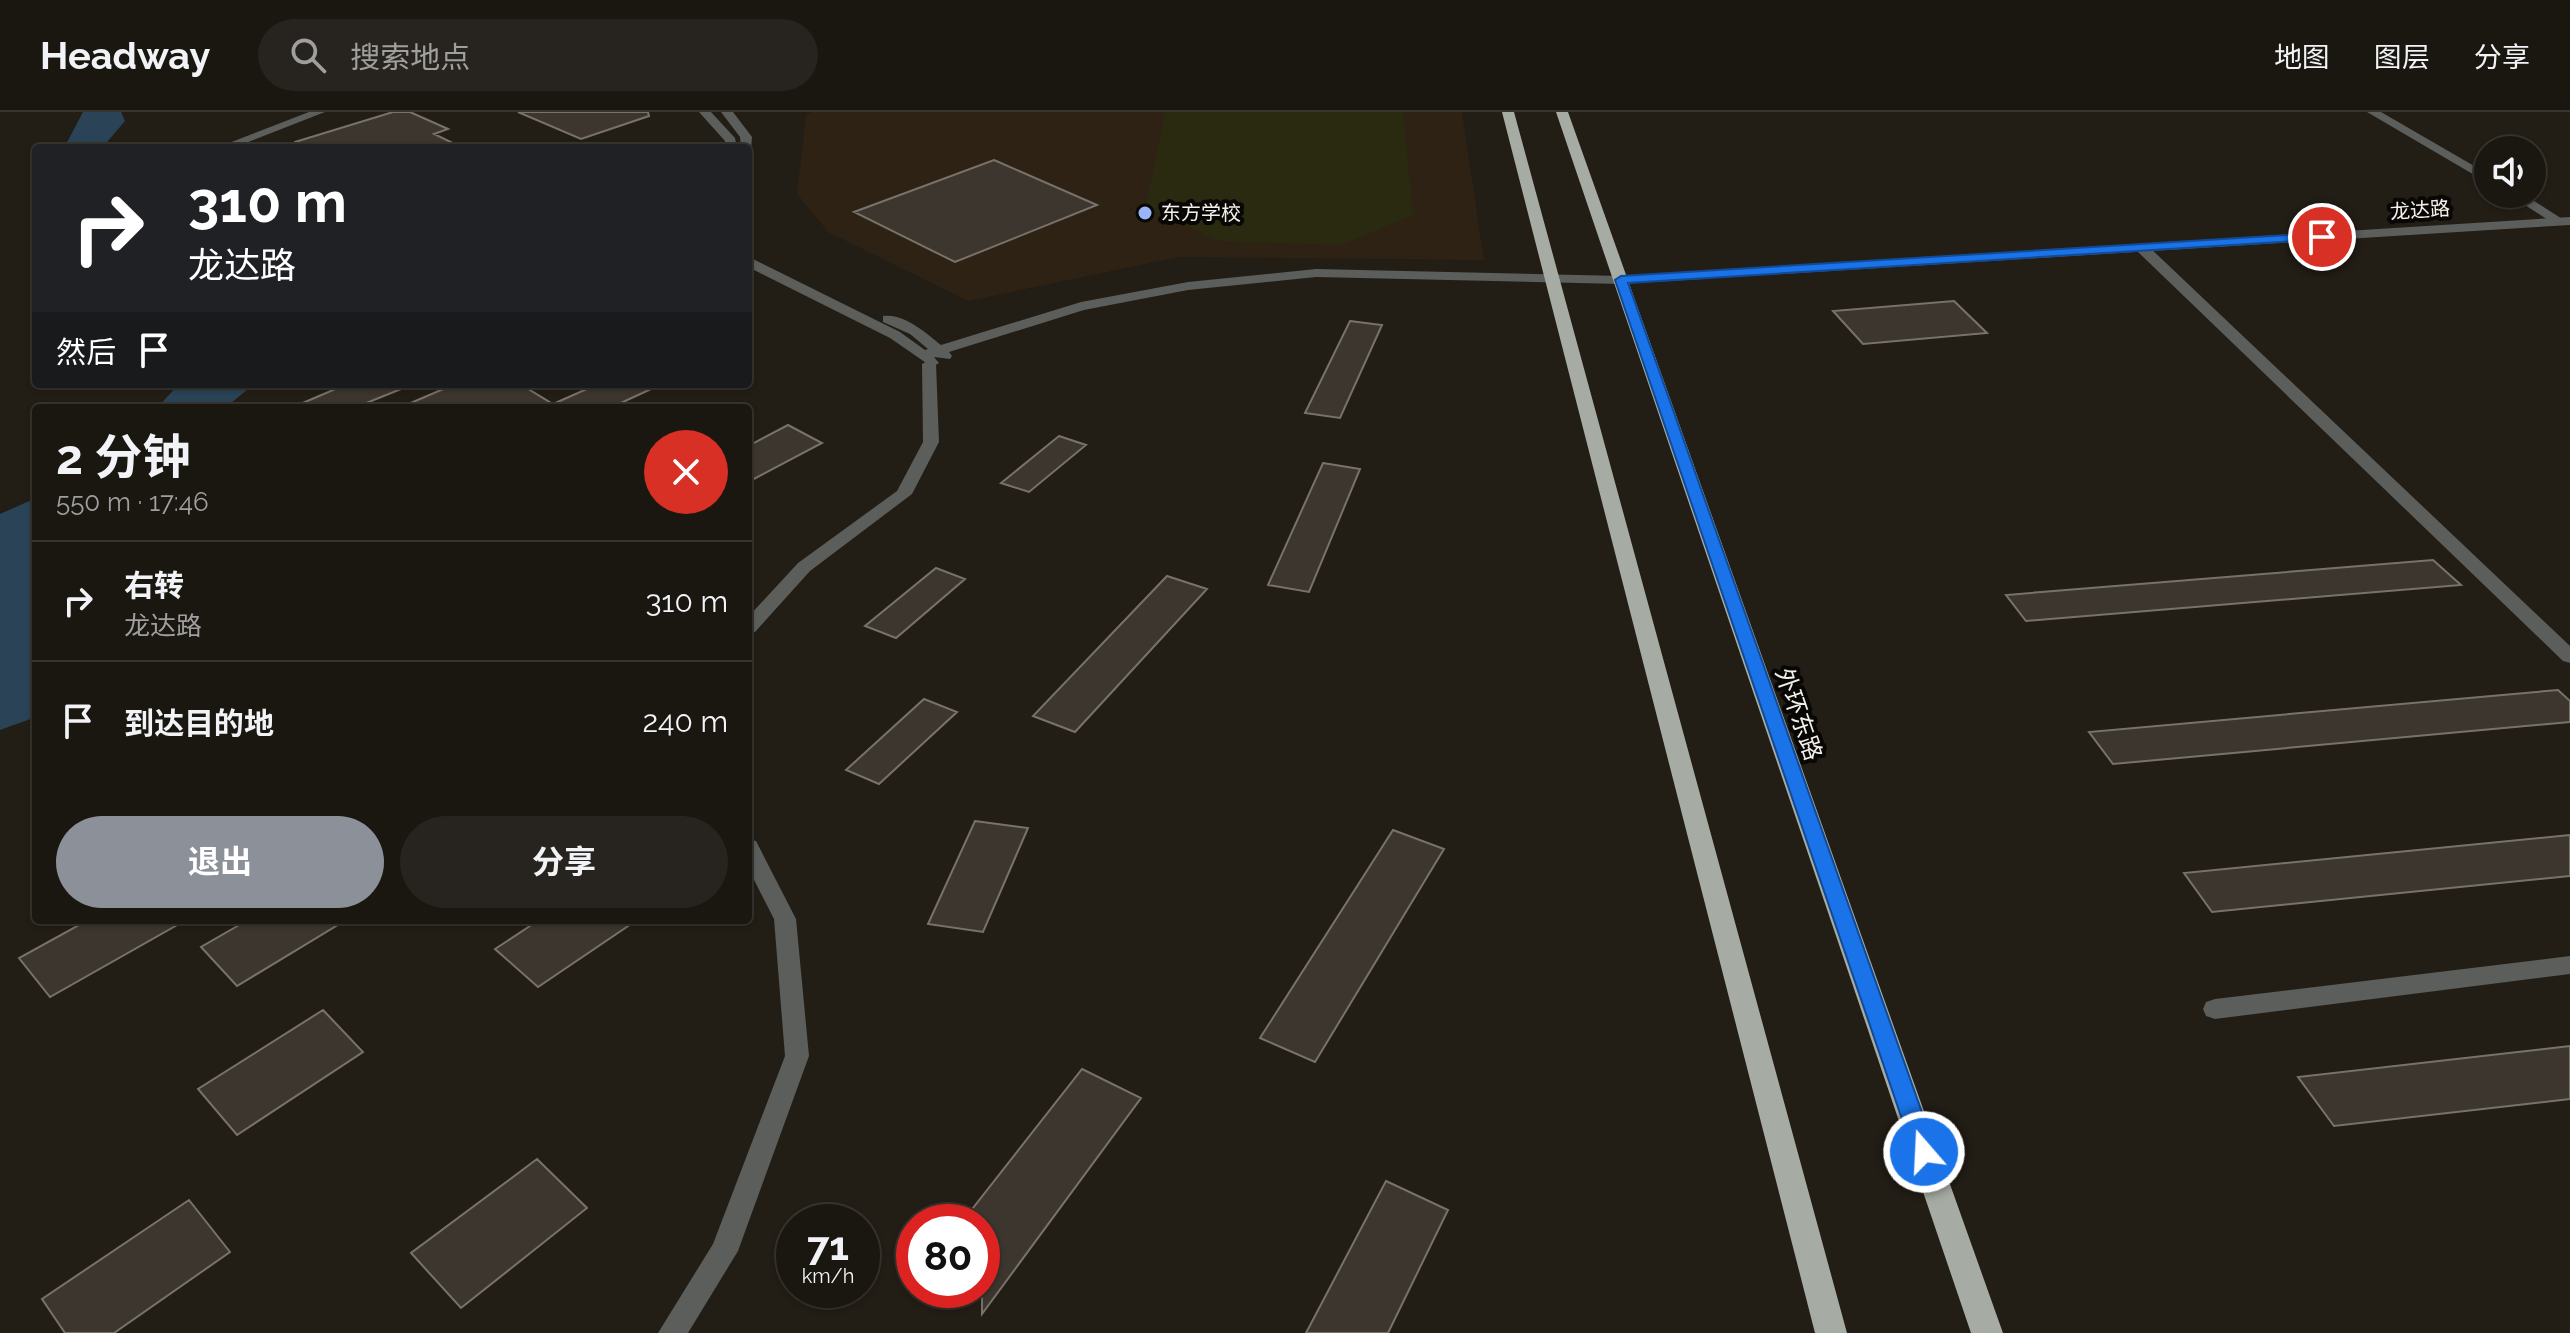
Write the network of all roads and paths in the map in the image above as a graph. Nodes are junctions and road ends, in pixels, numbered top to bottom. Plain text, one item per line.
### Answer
1 (296, 112) edge
2 (319, 112) edge
3 (705, 112) edge
4 (727, 112) edge
5 (1508, 112) edge
6 (1562, 112) edge
7 (2373, 112) edge
8 (215, 144) edge
9 (233, 144) edge
10 (731, 144) edge
11 (747, 144) edge
12 (2474, 171) edge
13 (2540, 208) edge
14 (2566, 222) edge
15 (752, 248) edge
16 (2142, 248) junction
17 (752, 264) edge
18 (1555, 280) junction
19 (1621, 280) junction
20 (935, 357) junction
21 (752, 624) edge
22 (2570, 657) edge
23 (752, 855) edge
24 (2570, 965) edge
25 (2215, 1009) dead end
26 (672, 1333) edge
27 (1831, 1333) edge
28 (1987, 1333) edge

1 - 8 street
2 - 9 street
3 - 10 street
4 - 11 street
5 - 18 highway
6 - 19 highway, 外环东路
7 - 12 street
13 - 14 street
14 - 16 street, 龙达路
15 - 20 street
16 - 19 street, 龙达路
16 - 22 street
17 - 20 street
18 - 19 street, 龙达路
18 - 20 street, 龙达路
18 - 27 highway
19 - 28 highway, 外环东路
20 - 21 street
23 - 26 street
24 - 25 street

